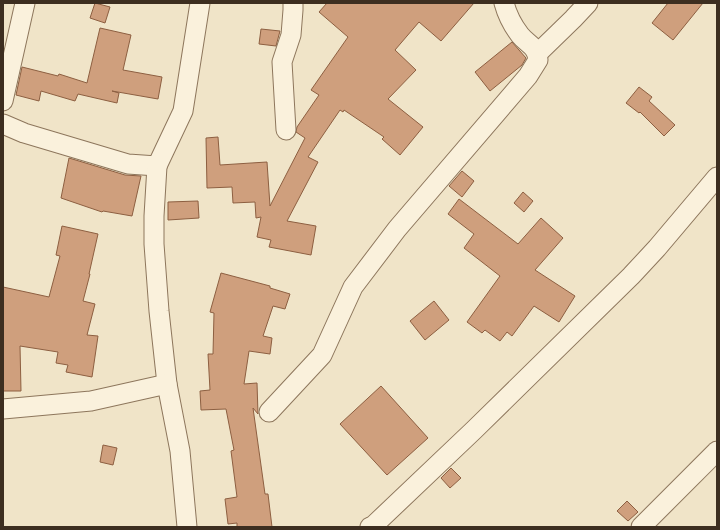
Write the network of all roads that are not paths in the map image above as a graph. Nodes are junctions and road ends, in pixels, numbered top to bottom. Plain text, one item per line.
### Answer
1 (24, 3) edge
2 (200, 3) edge
3 (292, 3) edge
4 (504, 3) edge
5 (588, 3) edge
6 (538, 54) junction
7 (3, 101) edge
8 (3, 124) edge
9 (286, 130) dead end
10 (157, 166) junction
11 (717, 177) edge
12 (167, 384) junction
13 (3, 409) edge
14 (269, 412) dead end
15 (717, 451) edge
16 (187, 527) edge
17 (370, 527) edge
18 (641, 527) edge

1 - 7 street
2 - 10 street
3 - 9 street
4 - 6 street
5 - 6 street
6 - 14 street
8 - 10 street
10 - 12 street
11 - 17 street
12 - 13 street
12 - 16 street
15 - 18 street

